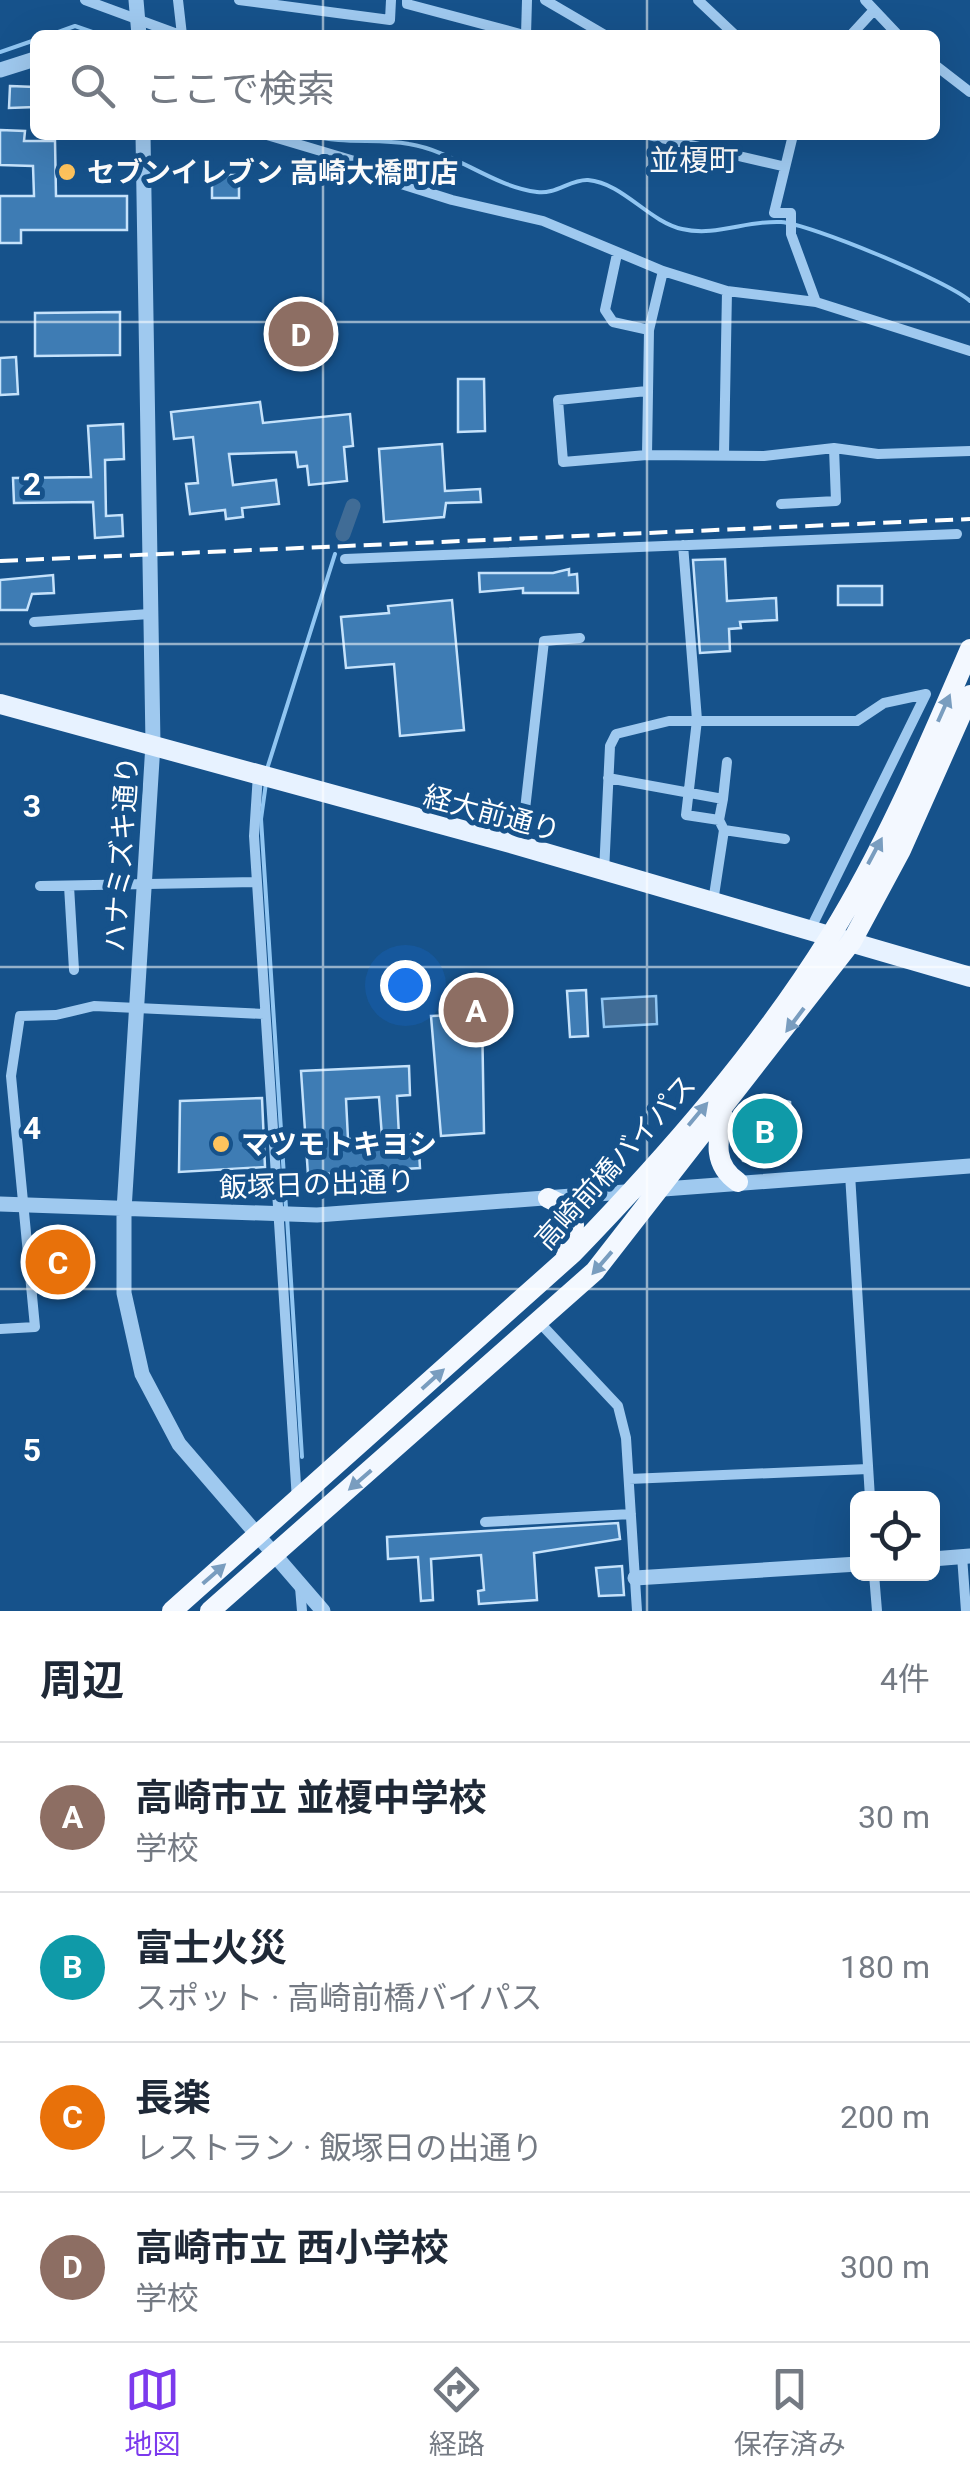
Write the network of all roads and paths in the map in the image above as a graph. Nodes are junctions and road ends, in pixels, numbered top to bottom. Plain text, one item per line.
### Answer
1 (85, 0) edge
2 (136, 0) edge
3 (178, 0) edge
4 (238, 0) edge
5 (391, 0) edge
6 (407, 0) edge
7 (527, 0) edge
8 (546, 0) edge
9 (698, 0) edge
10 (865, 0) edge
11 (315, 5) edge
12 (874, 10) junction
13 (139, 27) edge
14 (181, 30) edge
15 (506, 30) edge
16 (525, 30) edge
17 (597, 30) edge
18 (730, 30) edge
19 (855, 30) edge
20 (893, 30) edge
21 (30, 61) edge
22 (0, 70) edge
23 (940, 70) edge
24 (970, 92) edge
25 (143, 140) edge
26 (284, 140) edge
27 (670, 140) edge
28 (791, 140) edge
29 (782, 166) junction
30 (617, 254) junction
31 (663, 272) junction
32 (727, 291) junction
33 (816, 302) junction
34 (650, 330) junction
35 (970, 351) edge
36 (647, 391) junction
37 (834, 448) junction
38 (970, 452) edge
39 (724, 454) junction
40 (648, 455) junction
41 (781, 504) dead end
42 (957, 534) dead end
43 (683, 545) junction
44 (345, 559) dead end
45 (150, 614) junction
46 (34, 622) dead end
47 (580, 638) dead end
48 (970, 649) edge
49 (970, 694) edge
50 (0, 704) edge
51 (698, 720) junction
52 (153, 744) junction
53 (727, 762) dead end
54 (258, 773) junction
55 (608, 778) junction
56 (687, 792) junction
57 (723, 799) junction
58 (722, 825) junction
59 (785, 838) dead end
60 (520, 846) junction
61 (604, 872) junction
62 (256, 882) junction
63 (144, 885) junction
64 (40, 886) dead end
65 (69, 886) junction
66 (713, 903) junction
67 (820, 932) junction
68 (852, 941) junction
69 (74, 970) dead end
70 (970, 977) edge
71 (136, 1008) junction
72 (264, 1014) junction
73 (725, 1110) junction
74 (970, 1166) edge
75 (850, 1174) junction
76 (738, 1182) junction
77 (664, 1188) junction
78 (635, 1189) junction
79 (548, 1198) junction
80 (0, 1204) edge
81 (24, 1205) junction
82 (124, 1210) junction
83 (277, 1215) junction
84 (563, 1262) junction
85 (540, 1324) junction
86 (0, 1329) edge
87 (868, 1470) junction
88 (628, 1479) junction
89 (870, 1491) edge
90 (297, 1501) junction
91 (631, 1514) junction
92 (485, 1522) dead end
93 (256, 1537) junction
94 (273, 1556) junction
95 (966, 1556) edge
96 (940, 1558) edge
97 (850, 1565) edge
98 (635, 1578) junction
99 (875, 1581) edge
100 (300, 1586) junction
101 (172, 1611) edge
102 (210, 1611) edge
103 (302, 1611) edge
104 (323, 1611) edge
105 (637, 1611) edge
106 (877, 1611) edge
107 (966, 1611) edge

1 - 13 street
2 - 13 street
3 - 14 street
4 - 11 street
5 - 11 street
6 - 15 street
7 - 16 street
8 - 17 street
9 - 18 street
10 - 12 street
12 - 19 street
12 - 20 street
21 - 22 street
23 - 24 street
25 - 45 street, ハナミズキ通り
26 - 30 street
27 - 29 street
28 - 29 street
29 - 33 street
30 - 31 street
30 - 34 street
31 - 32 street
31 - 34 street
32 - 33 street
32 - 39 street
33 - 35 street
34 - 36 street
36 - 40 street
36 - 40 street
37 - 38 street
37 - 39 street
37 - 41 street
39 - 40 street
42 - 43 street
43 - 44 street
43 - 51 street
45 - 46 street
45 - 52 street, ハナミズキ通り
47 - 60 street
67 -> 48 highway, 高崎前橋バイパス
49 - 68 highway, 高崎前橋バイパス
50 - 52 main road, 経大前通り
51 - 55 street
51 - 56 street
51 - 67 street
52 - 54 main road, 経大前通り
52 - 63 street, ハナミズキ通り
53 - 57 street
54 - 60 main road, 経大前通り
54 - 62 street
55 - 56 street
55 - 61 street
56 - 57 street
56 - 58 street
57 - 58 street
58 - 59 street
58 - 66 street
60 - 61 main road, 経大前通り
61 - 66 main road, 経大前通り
62 - 63 street
62 - 72 street
63 - 65 street
63 - 71 street, ハナミズキ通り
64 - 65 street
65 - 69 street
66 - 67 main road, 経大前通り
67 - 68 main road, 経大前通り
78 -> 67 highway, 高崎前橋バイパス
68 - 70 main road, 経大前通り
68 -> 73 highway, 高崎前橋バイパス
71 - 72 street
71 - 81 street
71 - 82 street, ハナミズキ通り
72 - 83 street
73 - 76 highway
73 - 77 highway, 高崎前橋バイパス
74 - 75 street, 飯塚日の出通り
75 - 76 street, 飯塚日の出通り
75 - 87 street
76 - 77 street, 飯塚日の出通り
77 - 78 street, 飯塚日の出通り
77 -> 85 highway, 高崎前橋バイパス
78 - 79 street, 飯塚日の出通り
78 - 84 highway, 高崎前橋バイパス
79 - 83 street, 飯塚日の出通り
79 - 84 highway
80 - 81 street, 飯塚日の出通り
81 - 82 street, 飯塚日の出通り
81 - 86 street
82 - 83 street, 飯塚日の出通り
82 - 93 street, ハナミズキ通り
83 - 90 street
90 -> 84 highway, 高崎前橋バイパス
85 - 88 street
85 -> 94 highway, 高崎前橋バイパス
87 - 88 street
87 - 89 street
88 - 91 street
90 - 93 highway, 高崎前橋バイパス
91 - 92 street
91 - 98 street
93 - 94 street, ハナミズキ通り
101 -> 93 highway, 高崎前橋バイパス
94 - 100 street
94 - 102 highway, 高崎前橋バイパス
95 - 96 street
95 - 107 street
97 - 98 street
98 - 105 street
99 - 106 street
100 - 103 street
100 - 104 street

